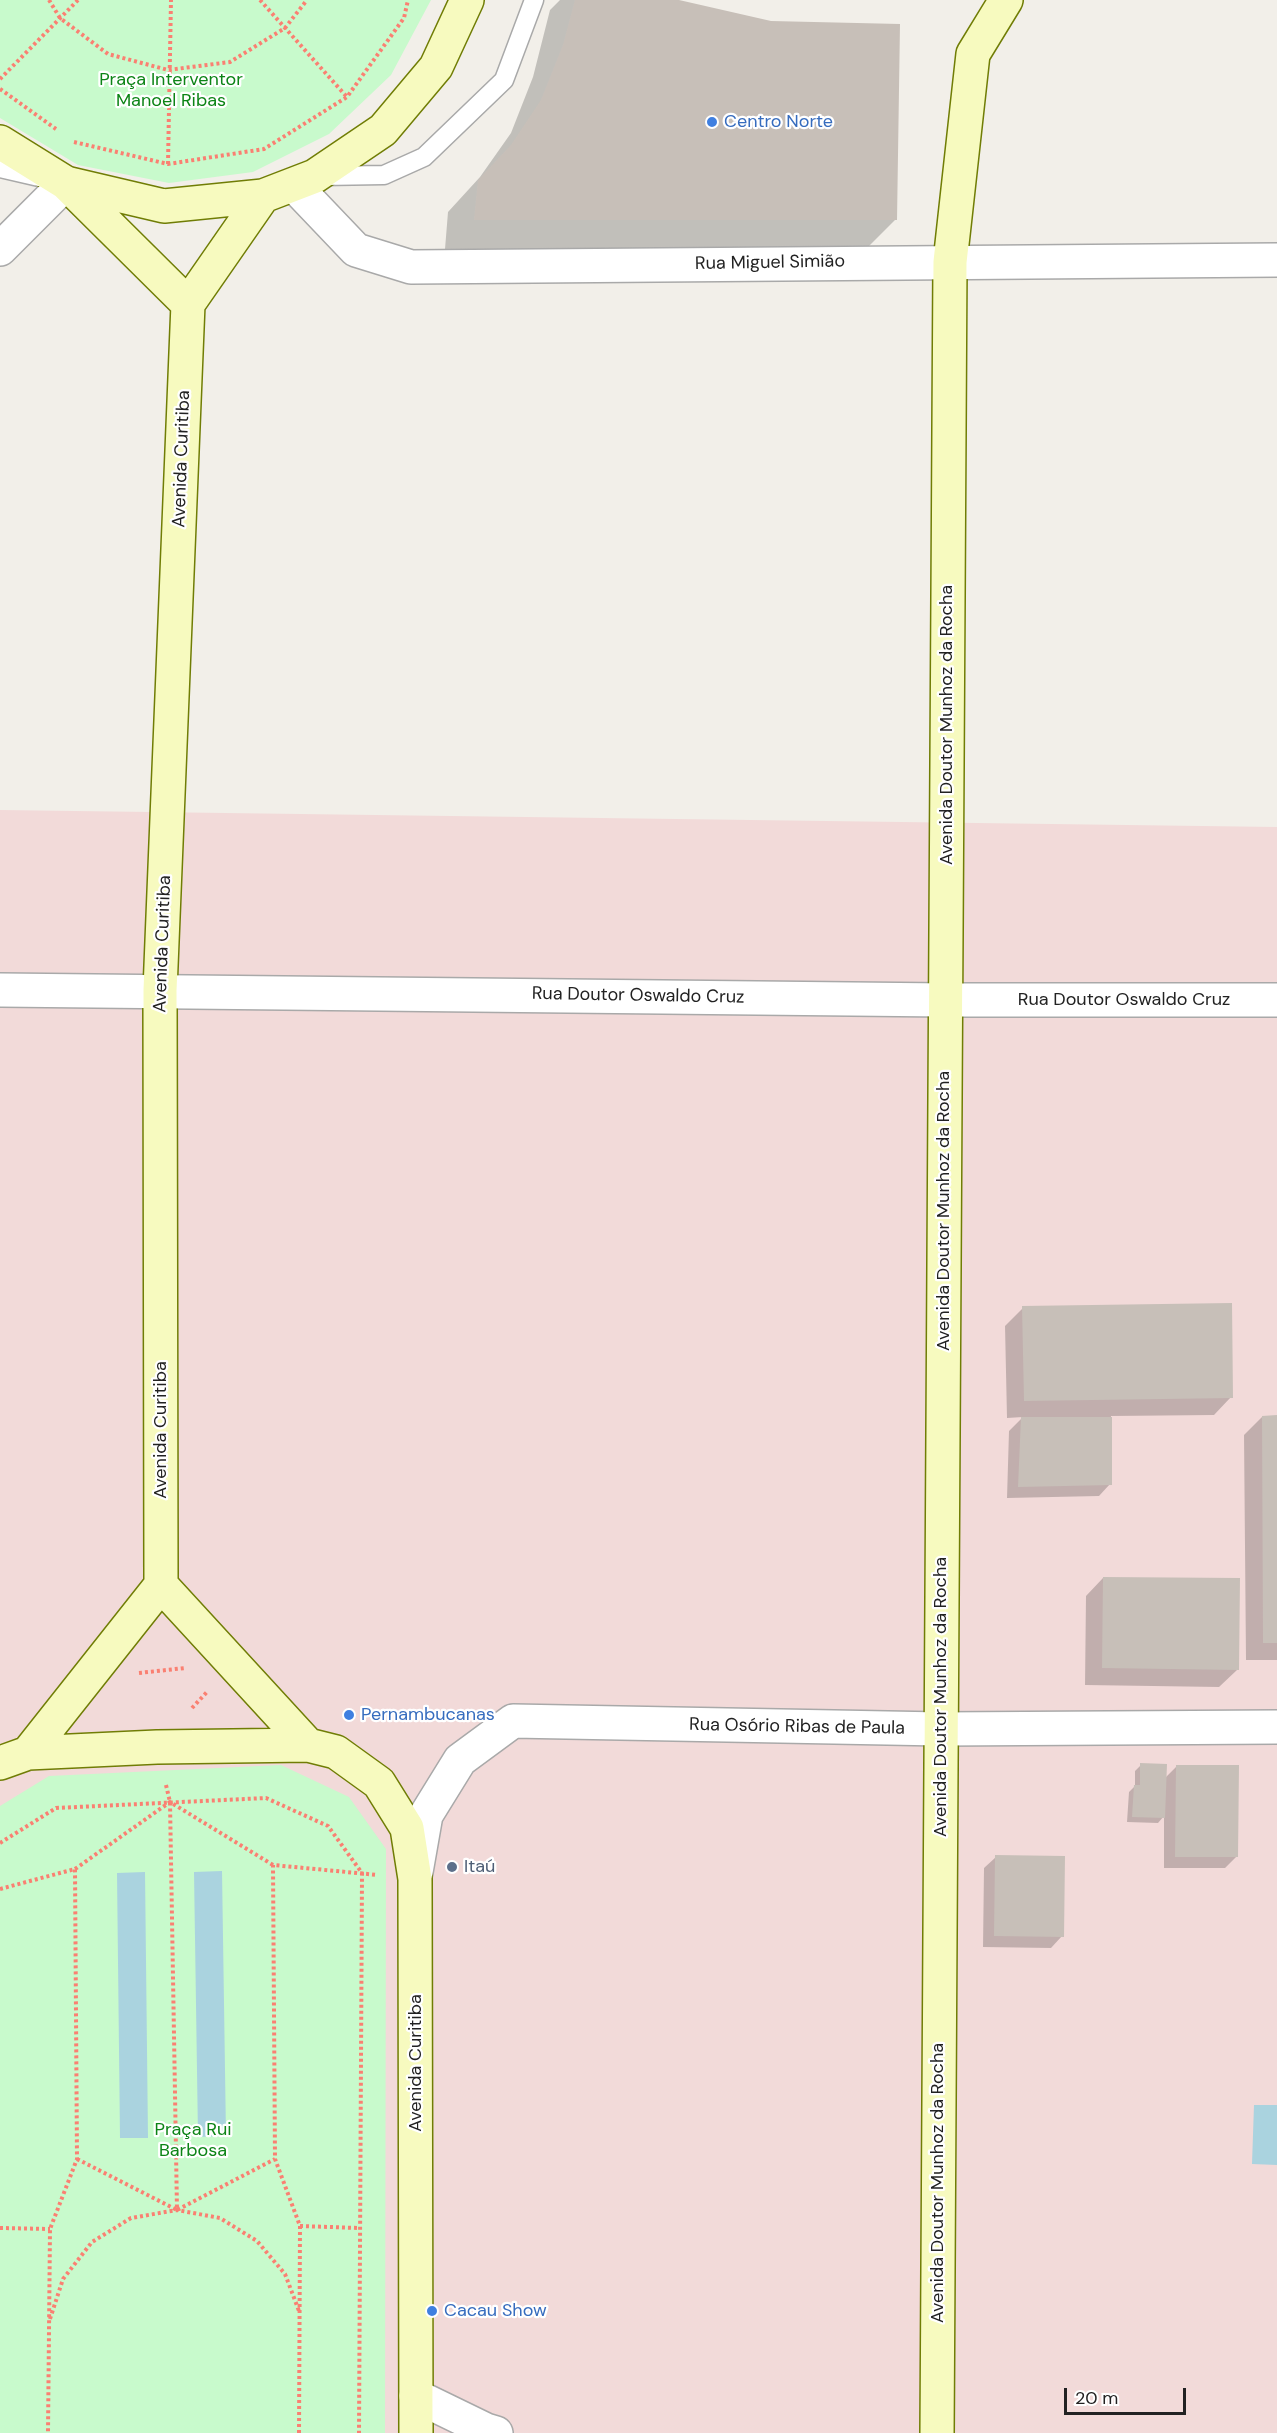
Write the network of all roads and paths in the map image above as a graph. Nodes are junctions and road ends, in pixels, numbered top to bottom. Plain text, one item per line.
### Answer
1 (50, 0) edge
2 (78, 0) edge
3 (171, 0) edge
4 (260, 0) edge
5 (307, 0) edge
6 (408, 0) edge
7 (467, 0) edge
8 (534, 0) edge
9 (1006, 0) edge
10 (60, 18) junction
11 (285, 28) junction
12 (170, 70) junction
13 (0, 79) edge
14 (0, 89) edge
15 (347, 97) junction
16 (0, 142) edge
17 (168, 164) junction
18 (0, 168) edge
19 (304, 180) junction
20 (66, 183) junction
21 (263, 196) junction
22 (0, 249) edge
23 (1277, 261) edge
24 (950, 262) junction
25 (188, 304) junction
26 (0, 990) edge
27 (160, 990) junction
28 (946, 1000) junction
29 (1277, 1000) edge
30 (161, 1585) junction
31 (234, 1663) junction
32 (88, 1678) junction
33 (1277, 1727) edge
34 (940, 1729) junction
35 (308, 1745) junction
36 (157, 1747) junction
37 (14, 1758) edge
38 (170, 1802) junction
39 (0, 1843) edge
40 (273, 1865) junction
41 (75, 1869) junction
42 (362, 1874) junction
43 (414, 1879) junction
44 (0, 1889) edge
45 (77, 2159) junction
46 (275, 2159) junction
47 (177, 2210) junction
48 (300, 2226) junction
49 (0, 2228) edge
50 (360, 2228) junction
51 (50, 2229) junction
52 (300, 2315) junction
53 (49, 2323) junction
54 (416, 2396) junction
55 (48, 2433) edge
56 (299, 2433) edge
57 (359, 2433) edge
58 (416, 2433) edge
59 (496, 2433) edge
60 (937, 2433) edge

1 - 10 path
2 - 10 path
3 - 12 path
4 - 11 path
5 - 11 path
6 - 15 path
7 - 19 main road
8 - 19 lane
9 - 24 main road, Avenida Doutor Munhoz da Rocha
10 - 12 path
10 - 13 path
11 - 12 path
11 - 15 path
12 - 17 path
14 - 17 path
15 - 17 path
16 - 20 main road
18 - 20 lane
19 - 21 main road
19 - 24 street, Rua Miguel Simião
20 - 21 main road
20 - 22 street
20 - 25 main road
21 - 25 main road
23 - 24 street, Rua Miguel Simião
24 - 28 main road, Avenida Doutor Munhoz da Rocha
25 - 27 main road, Avenida Curitiba
26 - 27 street, Rua Doutor Oswaldo Cruz
27 - 28 street, Rua Doutor Oswaldo Cruz
27 - 30 main road, Avenida Curitiba
28 - 29 street, Rua Doutor Oswaldo Cruz
28 - 34 main road, Avenida Doutor Munhoz da Rocha
30 - 31 main road
30 - 32 main road, Avenida Curitiba
31 - 32 path
31 - 35 main road
31 - 36 path
32 - 37 main road, Avenida Curitiba
33 - 34 street, Rua Osório Ribas de Paula
34 - 43 street, Rua Osório Ribas de Paula
34 - 60 main road, Avenida Doutor Munhoz da Rocha
35 - 36 main road, Avenida Curitiba
35 - 43 main road, Avenida Curitiba
36 - 37 main road, Avenida Curitiba
36 - 38 path
38 - 39 path
38 - 40 path
38 - 41 path
38 - 42 path
38 - 47 path
40 - 42 path
40 - 46 path
41 - 44 path
41 - 45 path
42 - 43 path
42 - 50 path
43 - 54 main road, Avenida Curitiba
45 - 47 path
45 - 51 path
46 - 47 path
46 - 48 path
47 - 52 path
47 - 53 path
48 - 50 path
48 - 52 path
49 - 51 path
50 - 57 path
51 - 53 path
52 - 56 path
53 - 55 path
54 - 58 main road, Avenida Curitiba
54 - 59 street

